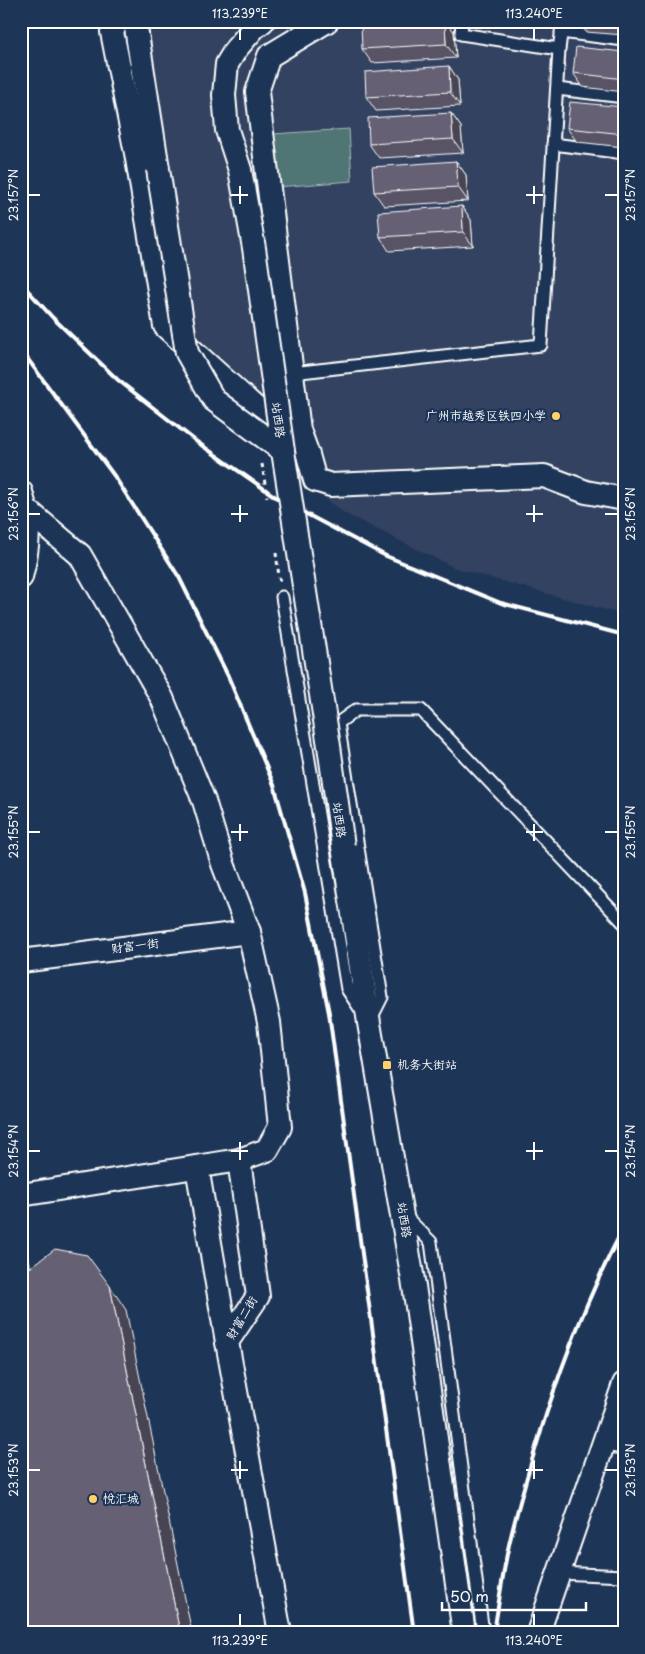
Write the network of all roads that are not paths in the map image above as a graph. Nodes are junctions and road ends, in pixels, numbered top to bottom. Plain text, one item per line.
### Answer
1 (117, 21) edge
2 (134, 21) edge
3 (263, 21) edge
4 (327, 21) edge
5 (462, 21) edge
6 (562, 27) edge
7 (624, 40) edge
8 (559, 50) junction
9 (557, 89) junction
10 (624, 97) edge
11 (554, 144) junction
12 (624, 153) edge
13 (292, 373) junction
14 (283, 452) junction
15 (308, 455) junction
16 (624, 499) edge
17 (23, 500) edge
18 (21, 577) edge
19 (282, 597) road end
20 (624, 923) edge
21 (249, 932) junction
22 (21, 961) edge
23 (369, 1023) junction
24 (239, 1160) junction
25 (197, 1166) junction
26 (21, 1195) edge
27 (402, 1213) junction
28 (226, 1342) junction
29 (624, 1384) edge
30 (613, 1447) edge
31 (558, 1573) junction
32 (624, 1576) edge
33 (280, 1633) edge
34 (464, 1633) edge
35 (481, 1633) edge
36 (538, 1633) edge

1 - 15 street
2 - 14 street, bridge
3 - 14 street, 站西路, bridge
4 - 13 street
5 - 8 lane
6 - 7 lane
6 - 8 lane
8 - 9 lane
9 - 10 lane
9 - 11 lane
11 - 12 lane
11 - 13 lane
13 - 15 street
14 - 23 street, 站西路, bridge
15 - 16 street
17 - 18 street
17 - 21 street
19 - 23 lane
20 - 23 lane
21 - 22 street, 财富一街
21 - 24 street
23 - 27 street, 站西路
24 - 25 street
24 - 28 street, 财富二街
25 - 26 street
25 - 28 street
27 - 34 street, 站西路
27 - 35 lane
28 - 33 street, 财富二街
29 - 30 street
30 - 31 street
31 - 32 lane
31 - 36 street

